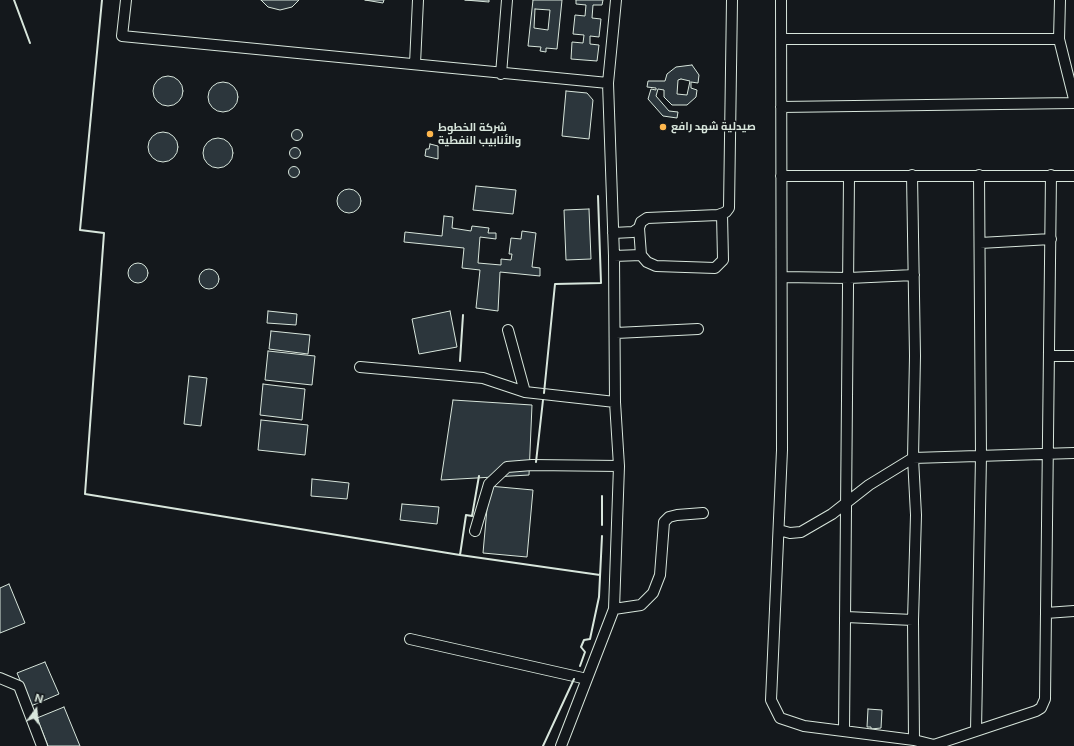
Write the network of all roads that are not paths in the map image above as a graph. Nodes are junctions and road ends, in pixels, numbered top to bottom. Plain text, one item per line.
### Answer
1 (126, 0) edge
2 (418, 0) edge
3 (507, 0) edge
4 (616, 0) edge
5 (732, 0) edge
6 (781, 0) edge
7 (1060, 0) edge
8 (781, 39) junction
9 (1059, 39) junction
10 (415, 64) junction
11 (501, 74) junction
12 (608, 83) junction
13 (1074, 99) edge
14 (1074, 103) edge
15 (781, 107) junction
16 (912, 175) junction
17 (979, 175) junction
18 (781, 176) junction
19 (1051, 176) junction
20 (1074, 176) edge
21 (849, 177) junction
22 (722, 214) junction
23 (639, 228) junction
24 (612, 233) junction
25 (1051, 239) junction
26 (980, 243) junction
27 (641, 255) junction
28 (614, 256) junction
29 (914, 275) junction
30 (782, 277) junction
31 (849, 278) junction
32 (698, 329) dead end
33 (508, 330) dead end
34 (616, 334) junction
35 (1049, 356) junction
36 (1074, 356) edge
37 (360, 367) dead end
38 (525, 392) junction
39 (615, 402) junction
40 (1074, 453) edge
41 (1048, 454) junction
42 (981, 456) junction
43 (913, 458) junction
44 (619, 466) junction
45 (847, 502) junction
46 (703, 513) dead end
47 (779, 530) junction
48 (475, 531) dead end
49 (614, 609) junction
50 (1074, 612) edge
51 (1046, 613) junction
52 (846, 617) junction
53 (913, 620) junction
54 (410, 639) dead end
55 (0, 678) edge
56 (587, 679) junction
57 (844, 730) junction
58 (976, 731) junction
59 (914, 740) junction
60 (42, 746) edge
61 (561, 746) edge

1 - 10 street
2 - 10 street
3 - 11 street
4 - 12 street
5 - 22 street
6 - 8 street
7 - 9 street
8 - 9 street
8 - 15 street
9 - 13 street
10 - 11 street
11 - 12 street
12 - 24 street
14 - 15 street
15 - 18 street
16 - 17 street
16 - 21 street
16 - 29 street
17 - 19 street
17 - 26 street
18 - 21 street
18 - 30 street
19 - 20 street
19 - 25 street
21 - 31 street
22 - 23 street
22 - 27 street
23 - 24 street
23 - 27 street
24 - 28 street
25 - 26 street
25 - 35 street
26 - 42 street
27 - 28 street
28 - 34 street
29 - 31 street
29 - 43 street
30 - 31 street
30 - 47 street
31 - 45 street
32 - 34 street
33 - 38 street
34 - 39 street
35 - 36 street
35 - 41 street
37 - 38 street
38 - 39 street
39 - 44 street
40 - 41 street
41 - 42 street
41 - 51 street
42 - 43 street
42 - 58 street
43 - 45 street
43 - 53 street
44 - 48 street
44 - 49 street
45 - 47 street
45 - 52 street
46 - 49 street
47 - 57 street
49 - 56 street
50 - 51 street
51 - 58 street
52 - 53 street
52 - 57 street
53 - 59 street
54 - 56 street
55 - 60 street
56 - 61 street
57 - 59 street
58 - 59 street

